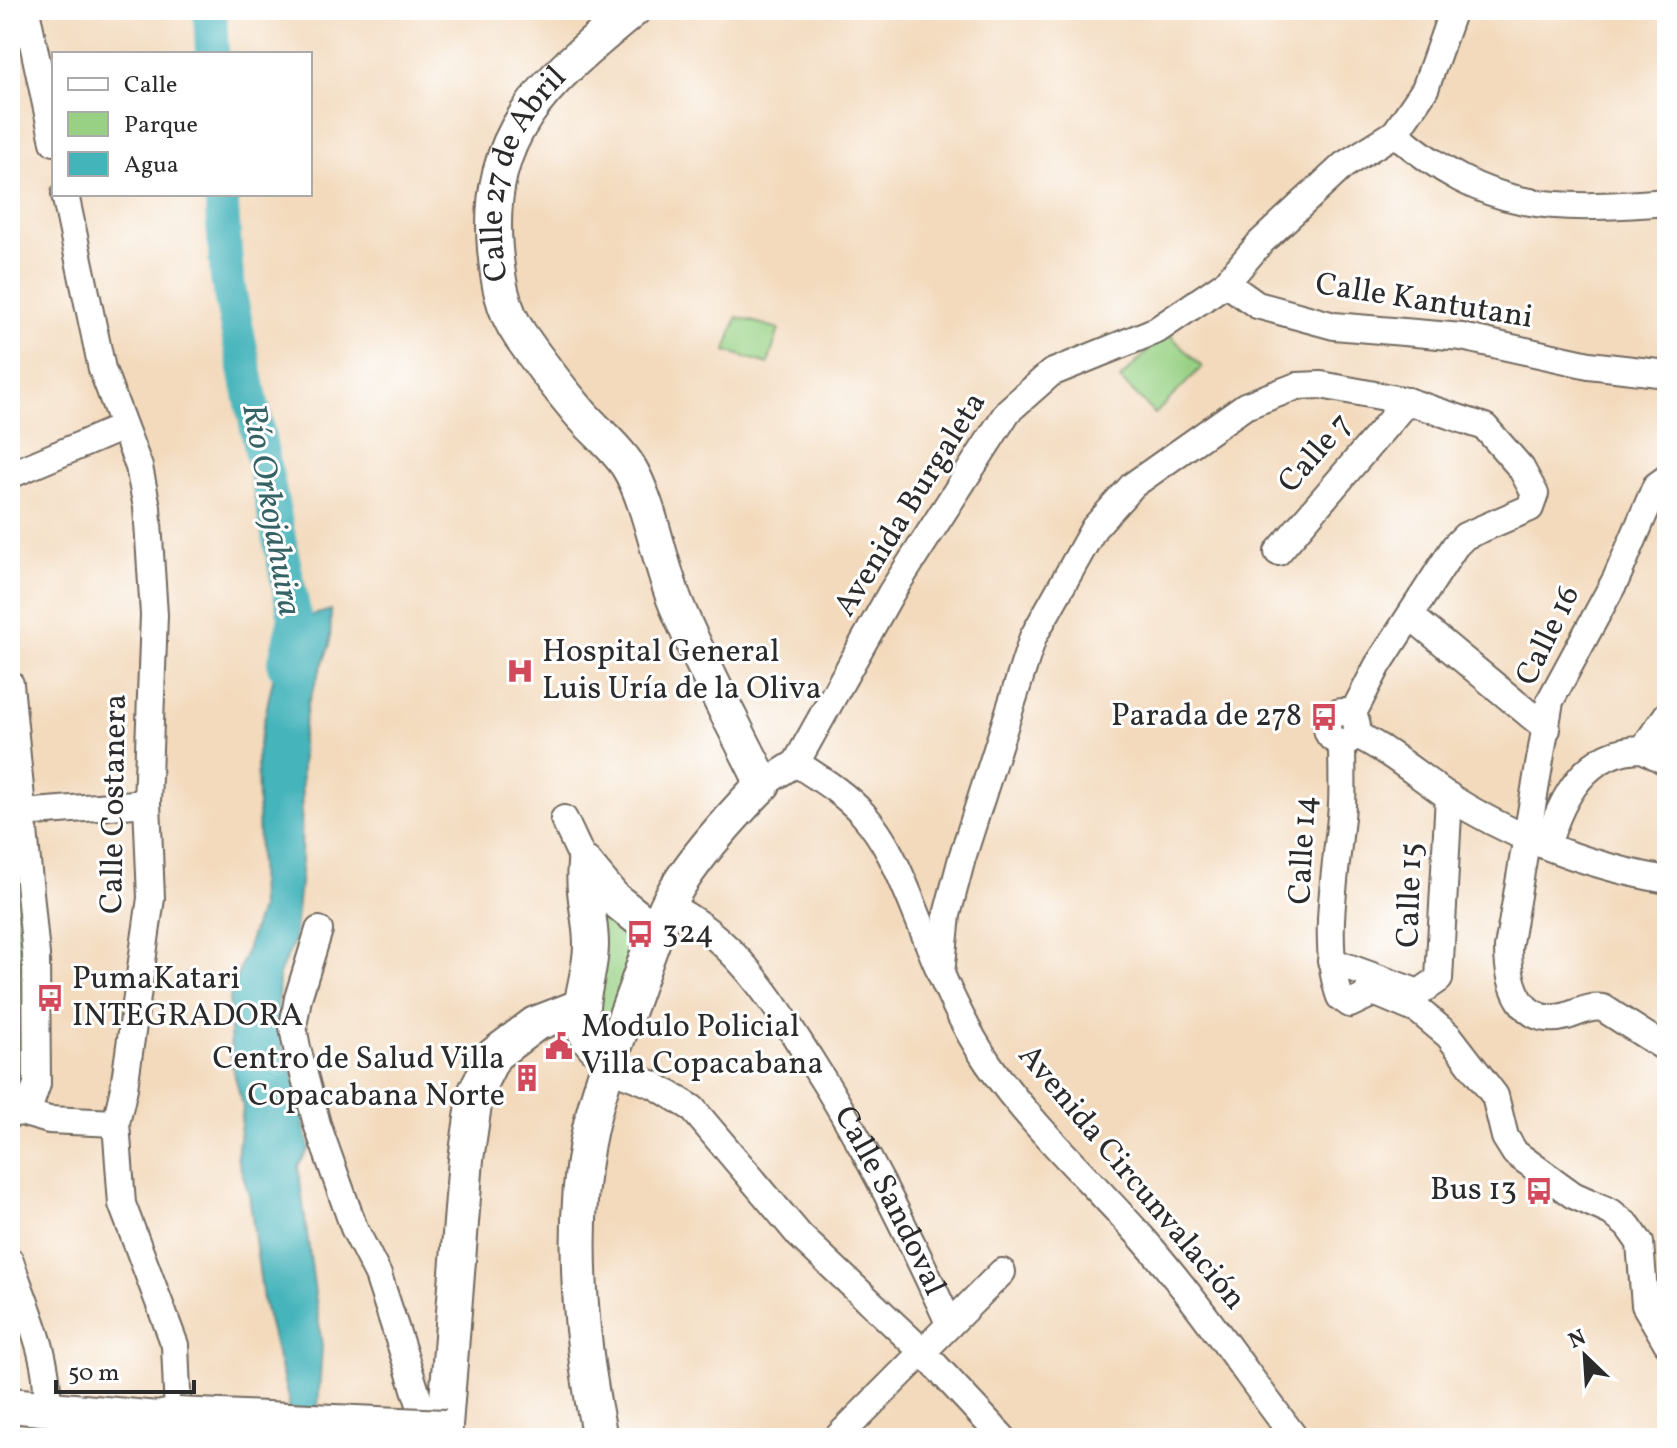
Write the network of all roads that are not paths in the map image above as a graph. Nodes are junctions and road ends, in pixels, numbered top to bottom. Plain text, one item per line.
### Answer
1 (26, 10) edge
2 (633, 10) edge
3 (1453, 10) edge
4 (52, 133) edge
5 (1395, 133) junction
6 (65, 196) edge
7 (1667, 202) edge
8 (1226, 283) junction
9 (1667, 374) edge
10 (1407, 401) junction
11 (123, 427) junction
12 (10, 475) edge
13 (1667, 478) edge
14 (1278, 552) dead end
15 (1412, 617) junction
16 (10, 684) edge
17 (1667, 715) edge
18 (1547, 729) junction
19 (1350, 730) junction
20 (1643, 749) junction
21 (1667, 762) edge
22 (796, 763) junction
23 (763, 784) junction
24 (1449, 796) junction
25 (147, 803) junction
26 (16, 813) edge
27 (564, 819) dead end
28 (1537, 842) junction
29 (585, 864) junction
30 (1667, 880) edge
31 (662, 919) junction
32 (319, 930) dead end
33 (941, 974) junction
34 (1371, 984) junction
35 (579, 1007) junction
36 (1667, 1049) edge
37 (609, 1062) junction
38 (16, 1113) edge
39 (116, 1123) junction
40 (10, 1261) edge
41 (1002, 1272) dead end
42 (949, 1323) junction
43 (1667, 1343) edge
44 (921, 1350) junction
45 (10, 1405) edge
46 (46, 1411) junction
47 (178, 1415) junction
48 (440, 1434) edge
49 (600, 1438) edge
50 (837, 1438) edge
51 (1003, 1438) edge
52 (1295, 1438) edge

1 - 4 street
2 - 23 main road, Calle 27 de Abril
3 - 5 street, Avenida Burgaleta
5 - 7 street
5 - 8 street, Avenida Burgaleta
6 - 11 street, Calle Costanera
8 - 9 street, Calle Kantutani
8 - 22 street, Avenida Burgaleta
10 - 14 street, Calle 7
10 - 15 street
10 - 33 street
11 - 12 street
11 - 25 street, Calle Costanera
13 - 18 street, Calle 16
15 - 18 street
15 - 19 street
16 - 26 street
17 - 20 street
18 - 28 street, Calle 16
19 - 24 street
19 - 34 street, Calle 14
20 - 21 street
20 - 28 street
22 - 23 street, Avenida Burgaleta
22 - 33 street, Avenida Circunvalación
23 - 31 main road
24 - 28 street
24 - 34 street, Calle 15
25 - 26 street
25 - 39 street, Calle Costanera
26 - 38 street
27 - 29 street
28 - 30 street
28 - 36 street
29 - 31 main road, Calle Sandoval
29 - 35 main road
31 - 37 main road
31 - 42 street, Calle Sandoval
32 - 48 street
33 - 52 street, Avenida Circunvalación
34 - 43 street
35 - 37 main road
35 - 48 main road
37 - 44 street
37 - 49 main road
38 - 39 street
39 - 47 street, Calle Costanera
40 - 46 street
41 - 42 street
42 - 44 street
44 - 50 street
44 - 51 street
45 - 46 main road
46 - 47 main road
47 - 48 main road, bridge

